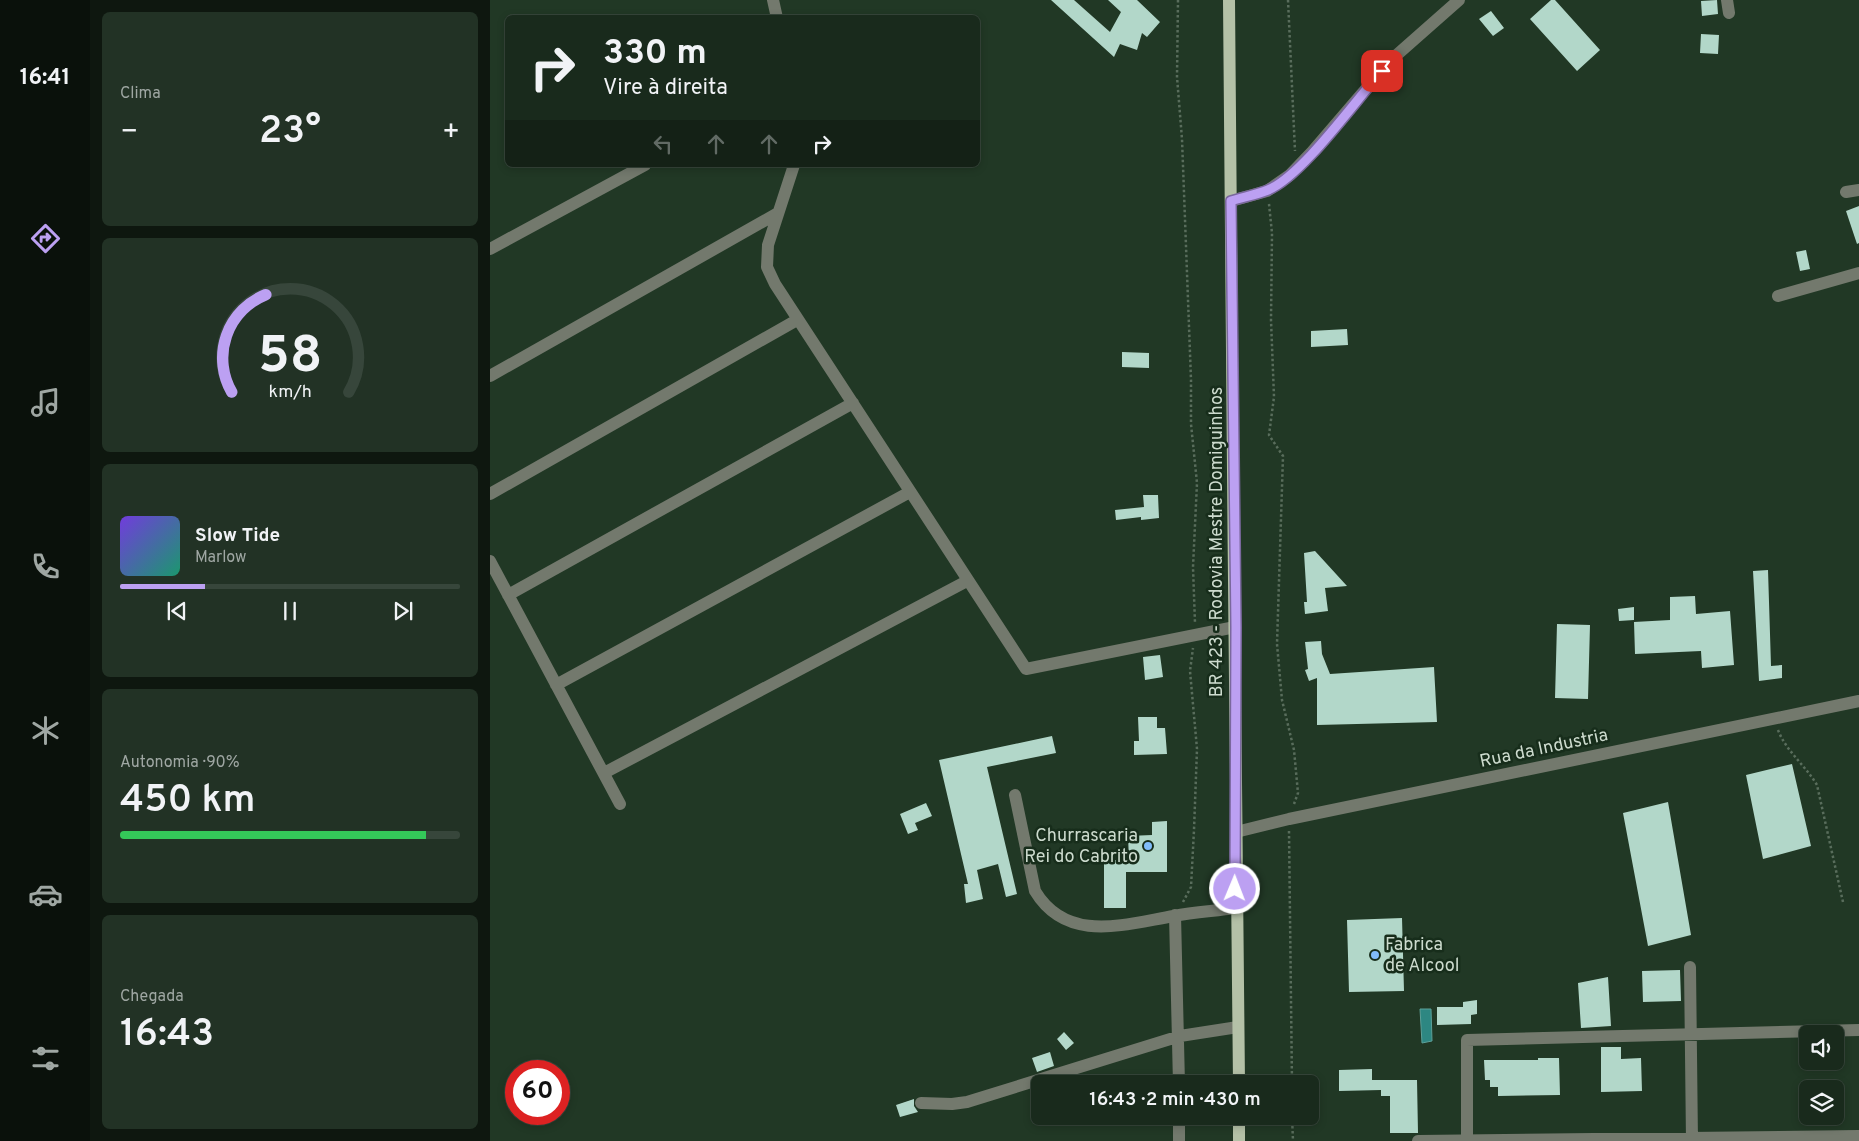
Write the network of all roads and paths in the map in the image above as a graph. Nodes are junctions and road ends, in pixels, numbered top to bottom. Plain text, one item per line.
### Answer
1 (773, 0) edge
2 (1178, 0) edge
3 (1228, 0) edge
4 (1288, 0) edge
5 (1459, 0) edge
6 (1727, 0) edge
7 (1729, 14) dead end
8 (776, 15) edge
9 (1295, 152) dead end
10 (641, 167) edge
11 (793, 167) edge
12 (1267, 190) junction
13 (1231, 201) junction
14 (778, 213) junction
15 (490, 249) edge
16 (1859, 273) edge
17 (1778, 296) dead end
18 (797, 320) junction
19 (490, 376) edge
20 (853, 403) junction
21 (908, 492) junction
22 (490, 494) edge
23 (490, 561) edge
24 (967, 581) junction
25 (508, 595) junction
26 (1236, 627) junction
27 (1195, 634) junction
28 (556, 685) junction
29 (1859, 700) edge
30 (1774, 719) junction
31 (604, 773) junction
32 (1015, 795) dead end
33 (620, 804) dead end
34 (1289, 819) junction
35 (1236, 832) junction
36 (1843, 902) dead end
37 (1235, 908) junction
38 (1175, 915) junction
39 (1690, 967) dead end
40 (1238, 1027) junction
41 (1859, 1030) edge
42 (1691, 1035) junction
43 (1180, 1036) junction
44 (1179, 1075) edge
45 (1239, 1075) edge
46 (1292, 1075) edge
47 (921, 1103) dead end
48 (1179, 1125) edge
49 (1239, 1125) edge
50 (1292, 1125) edge
51 (1859, 1136) edge
52 (1692, 1139) edge
53 (1179, 1141) edge
54 (1239, 1141) edge
55 (1293, 1141) edge
56 (1418, 1141) edge
57 (1467, 1141) edge

1 - 8 street
2 - 27 path
3 - 13 main road, BR 423 - Rodovia Mestre Domiguinhos
4 - 9 path
5 - 12 street
6 - 7 street
10 - 15 street
11 - 14 street
12 - 13 street
12 - 34 path
13 - 26 main road, BR 423 - Rodovia Mestre Domiguinhos
14 - 18 street
14 - 19 street
16 - 17 street
18 - 20 street
18 - 22 street
20 - 21 street
20 - 25 street
21 - 24 street
21 - 28 street
23 - 25 street
24 - 27 street
24 - 31 street
25 - 28 street
26 - 27 street
26 - 35 main road, BR 423 - Rodovia Mestre Domiguinhos
27 - 38 path
28 - 31 street
29 - 30 street, Rua da Industria
30 - 34 street, Rua da Industria
30 - 36 path
31 - 33 street
32 - 38 street
34 - 35 street, Rua da Industria
34 - 46 path
35 - 37 main road, BR 423 - Rodovia Mestre Domiguinhos
37 - 38 street
37 - 40 main road, BR 423 - Rodovia Mestre Domiguinhos
38 - 43 street
39 - 42 street
40 - 43 street
40 - 45 main road, BR 423 - Rodovia Mestre Domiguinhos
41 - 42 street
42 - 52 street
42 - 57 street
43 - 44 street
43 - 47 street
48 - 53 street
49 - 54 main road
50 - 55 path
51 - 52 street
52 - 57 street
56 - 57 street

